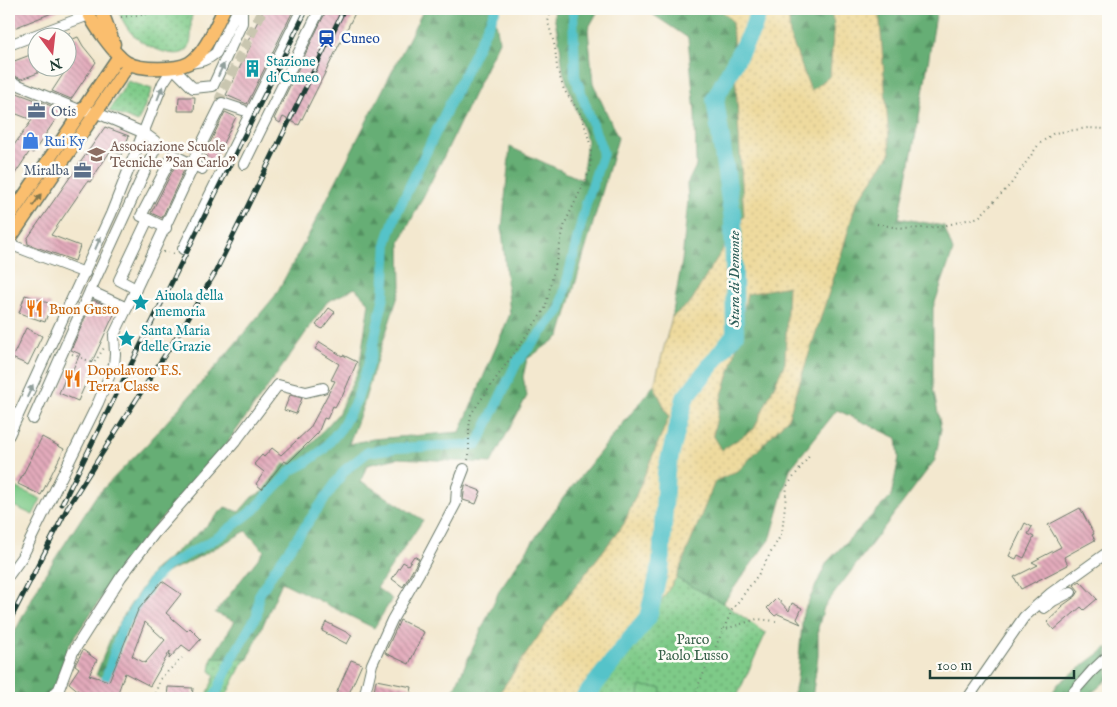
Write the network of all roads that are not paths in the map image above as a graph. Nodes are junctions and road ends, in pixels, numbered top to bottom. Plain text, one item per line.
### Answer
1 (101, 9) edge
2 (224, 9) edge
3 (238, 9) edge
4 (242, 9) edge
5 (302, 9) edge
6 (320, 9) edge
7 (88, 12) edge
8 (9, 45) edge
9 (119, 56) junction
10 (129, 64) junction
11 (188, 64) junction
12 (173, 68) junction
13 (9, 81) edge
14 (82, 110) junction
15 (243, 110) dead end
16 (97, 113) junction
17 (144, 134) junction
18 (244, 164) dead end
19 (198, 167) junction
20 (9, 218) edge
21 (148, 219) junction
22 (166, 228) junction
23 (9, 242) edge
24 (183, 248) road end
25 (85, 273) junction
26 (136, 289) junction
27 (90, 291) junction
28 (127, 308) junction
29 (323, 388) dead end
30 (14, 413) edge
31 (33, 419) dead end
32 (9, 435) edge
33 (464, 469) road end
34 (1108, 552) edge
35 (1108, 561) edge
36 (1080, 572) junction
37 (9, 575) edge
38 (1072, 592) dead end
39 (1020, 624) junction
40 (1108, 656) edge
41 (50, 698) edge
42 (364, 698) edge
43 (968, 698) edge
44 (1068, 698) edge

1 - 9 main road
2 - 11 main road
3 - 11 street
12 -> 4 street
5 - 24 street
6 - 18 street
7 - 8 street
7 - 9 main road
9 - 10 main road
9 - 14 main road
10 - 12 main road
10 - 16 main road
11 - 12 main road
17 -> 12 street
13 - 14 street
14 - 16 street
14 - 20 main road
15 - 19 street
16 - 17 street
23 -> 16 main road
25 -> 17 street
17 - 27 street
19 - 21 street
19 - 22 street
21 - 22 street
21 - 26 street
22 - 26 street
23 - 25 street
30 -> 25 street
26 - 28 street
27 - 28 street
27 - 31 street
28 - 37 street
29 - 41 street
30 - 32 street
33 - 42 street
34 - 36 street
35 - 36 street
36 - 39 street
38 - 39 street
39 - 43 street
40 - 44 street

